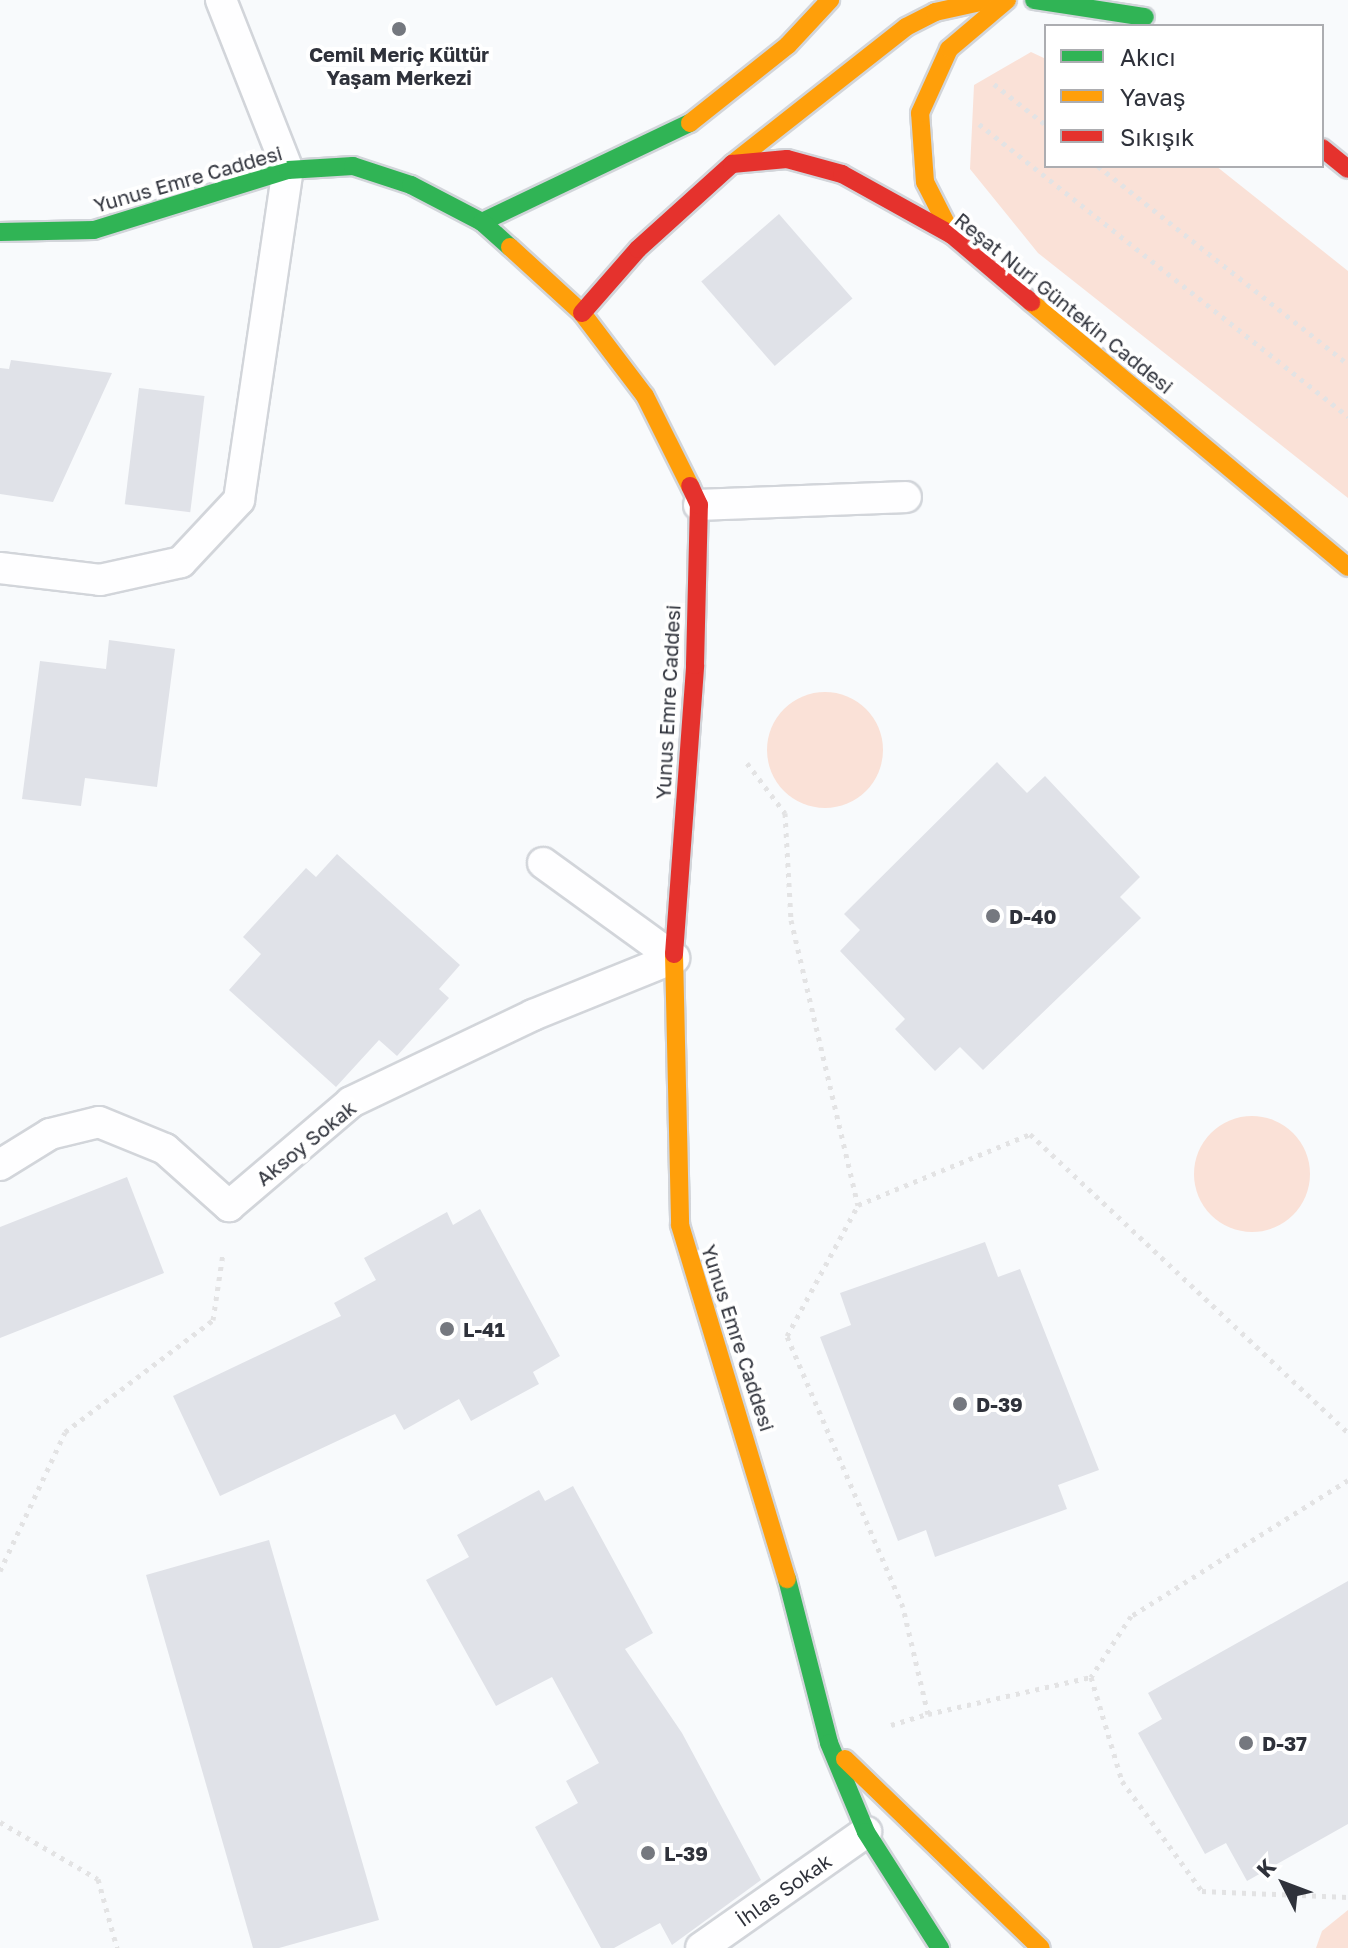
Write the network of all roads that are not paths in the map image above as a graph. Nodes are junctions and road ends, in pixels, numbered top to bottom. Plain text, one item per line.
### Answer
1 (221, 0) edge
2 (830, 0) edge
3 (990, 0) edge
4 (1007, 0) edge
5 (1034, 0) edge
6 (1124, 0) edge
7 (1152, 21) edge
8 (1324, 150) edge
9 (732, 164) junction
10 (1348, 169) edge
11 (288, 170) junction
12 (482, 222) junction
13 (0, 232) edge
14 (952, 235) junction
15 (582, 313) junction
16 (906, 497) dead end
17 (699, 505) junction
18 (1348, 567) edge
19 (0, 568) edge
20 (543, 863) dead end
21 (674, 958) junction
22 (0, 1165) edge
23 (829, 1743) junction
24 (866, 1832) junction
25 (701, 1948) edge
26 (940, 1948) edge
27 (1041, 1948) edge

1 - 11 lane
2 - 12 street
3 - 9 street
4 - 14 street
5 - 7 street
6 - 7 street
8 - 10 street
9 - 14 street, Reşat Nuri Güntekin Caddesi
9 - 15 street
11 - 12 street, Yunus Emre Caddesi
11 - 13 street, Yunus Emre Caddesi
11 - 19 lane
12 - 15 street, Yunus Emre Caddesi
14 - 18 street, Reşat Nuri Güntekin Caddesi
15 - 17 street, Yunus Emre Caddesi
16 - 17 lane
17 - 21 street, Yunus Emre Caddesi
20 - 21 lane
21 - 22 lane, Aksoy Sokak
21 - 23 street, Yunus Emre Caddesi
23 - 24 street, Yunus Emre Caddesi
23 - 27 street
24 - 25 lane, İhlas Sokak
24 - 26 street, Yunus Emre Caddesi

